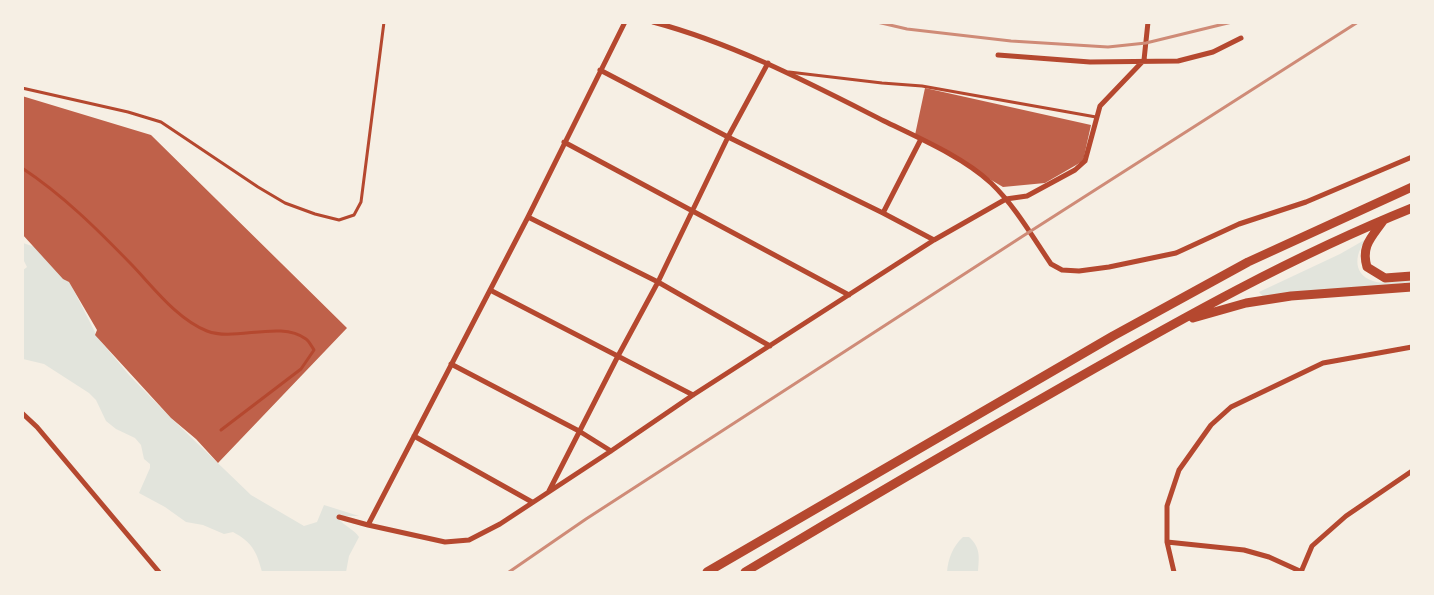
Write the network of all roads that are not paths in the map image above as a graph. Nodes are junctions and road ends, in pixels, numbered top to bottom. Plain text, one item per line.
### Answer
1 (384, 22) edge
2 (625, 22) edge
3 (653, 22) edge
4 (1148, 22) edge
5 (1241, 38) dead end
6 (998, 55) dead end
7 (1144, 60) junction
8 (768, 63) junction
9 (600, 70) junction
10 (787, 72) junction
11 (22, 88) edge
12 (1097, 117) junction
13 (728, 137) junction
14 (921, 139) junction
15 (564, 142) junction
16 (1412, 157) edge
17 (22, 168) edge
18 (1412, 187) edge
19 (1006, 199) junction
20 (1412, 208) edge
21 (693, 210) junction
22 (883, 213) junction
23 (528, 217) junction
24 (1384, 219) junction
25 (934, 240) junction
26 (1412, 276) edge
27 (658, 282) junction
28 (1412, 287) edge
29 (490, 290) junction
30 (849, 295) junction
31 (1173, 325) junction
32 (770, 346) junction
33 (1412, 347) edge
34 (618, 356) junction
35 (451, 364) junction
36 (693, 395) junction
37 (22, 413) edge
38 (221, 430) dead end
39 (579, 431) junction
40 (414, 436) junction
41 (611, 451) junction
42 (1412, 471) edge
43 (548, 492) junction
44 (532, 502) junction
45 (339, 517) dead end
46 (368, 525) junction
47 (1167, 542) junction
48 (1302, 572) edge
49 (159, 573) edge
50 (706, 573) edge
51 (745, 573) edge
52 (1174, 573) edge

1 - 11 lane
2 - 9 street
3 - 8 street
4 - 7 street
5 - 7 street
6 - 7 street
7 - 12 street
8 - 10 street
8 - 13 street
9 - 13 street
9 - 15 street
10 - 12 lane
10 - 14 street
12 - 19 street
13 - 21 street
13 - 22 street
14 - 19 street
14 - 22 street
15 - 21 street
15 - 23 street
16 - 19 street
17 - 38 lane
18 - 50 highway
19 - 25 street
20 - 24 highway
21 - 27 street
21 - 30 street
22 - 25 street
23 - 27 street
23 - 29 street
24 - 26 highway
24 - 31 highway
25 - 30 street
27 - 32 street
27 - 34 street
28 - 31 highway
29 - 34 street
29 - 35 street
30 - 32 street
31 - 51 highway
32 - 36 street
33 - 47 street
34 - 36 street
34 - 39 street
35 - 39 street
35 - 40 street
36 - 41 street
37 - 49 street
39 - 41 street
39 - 43 street
40 - 44 street
40 - 46 street
41 - 43 street
42 - 48 street
43 - 44 street
44 - 46 street
45 - 46 street
47 - 48 street
47 - 52 street

